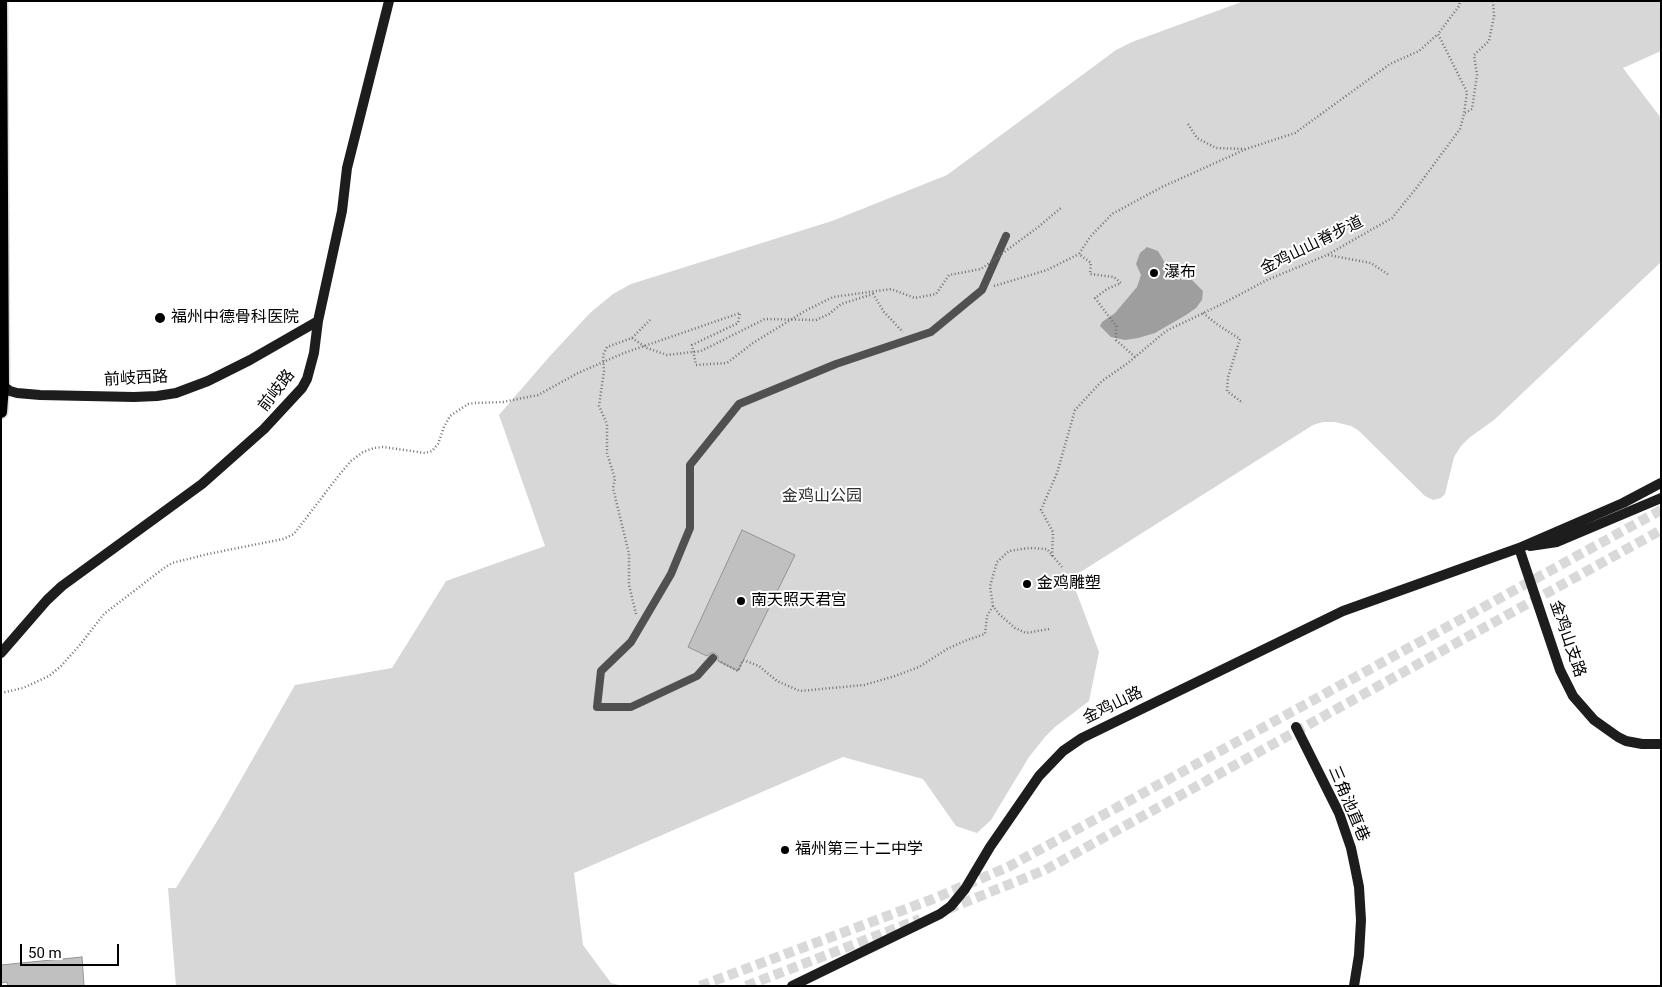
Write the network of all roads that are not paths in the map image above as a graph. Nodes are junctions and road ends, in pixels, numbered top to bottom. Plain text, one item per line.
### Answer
1 (1, 1) edge
2 (389, 1) edge
3 (1006, 236) dead end
4 (318, 321) junction
5 (2, 385) edge
6 (1, 412) edge
7 (1661, 483) edge
8 (1661, 498) edge
9 (1520, 548) junction
10 (1, 653) edge
11 (712, 658) road end
12 (1296, 727) dead end
13 (1661, 744) edge
14 (792, 986) edge
15 (1354, 986) edge

1 - 5 main road
2 - 4 street, 前岐路
3 - 11 lane
4 - 5 street, 前岐西路
4 - 10 street, 前岐路
5 - 6 main road
7 - 9 street
8 - 9 street
9 - 13 street, 金鸡山支路
9 - 14 street, 金鸡山路
12 - 15 street, 三角池直巷

